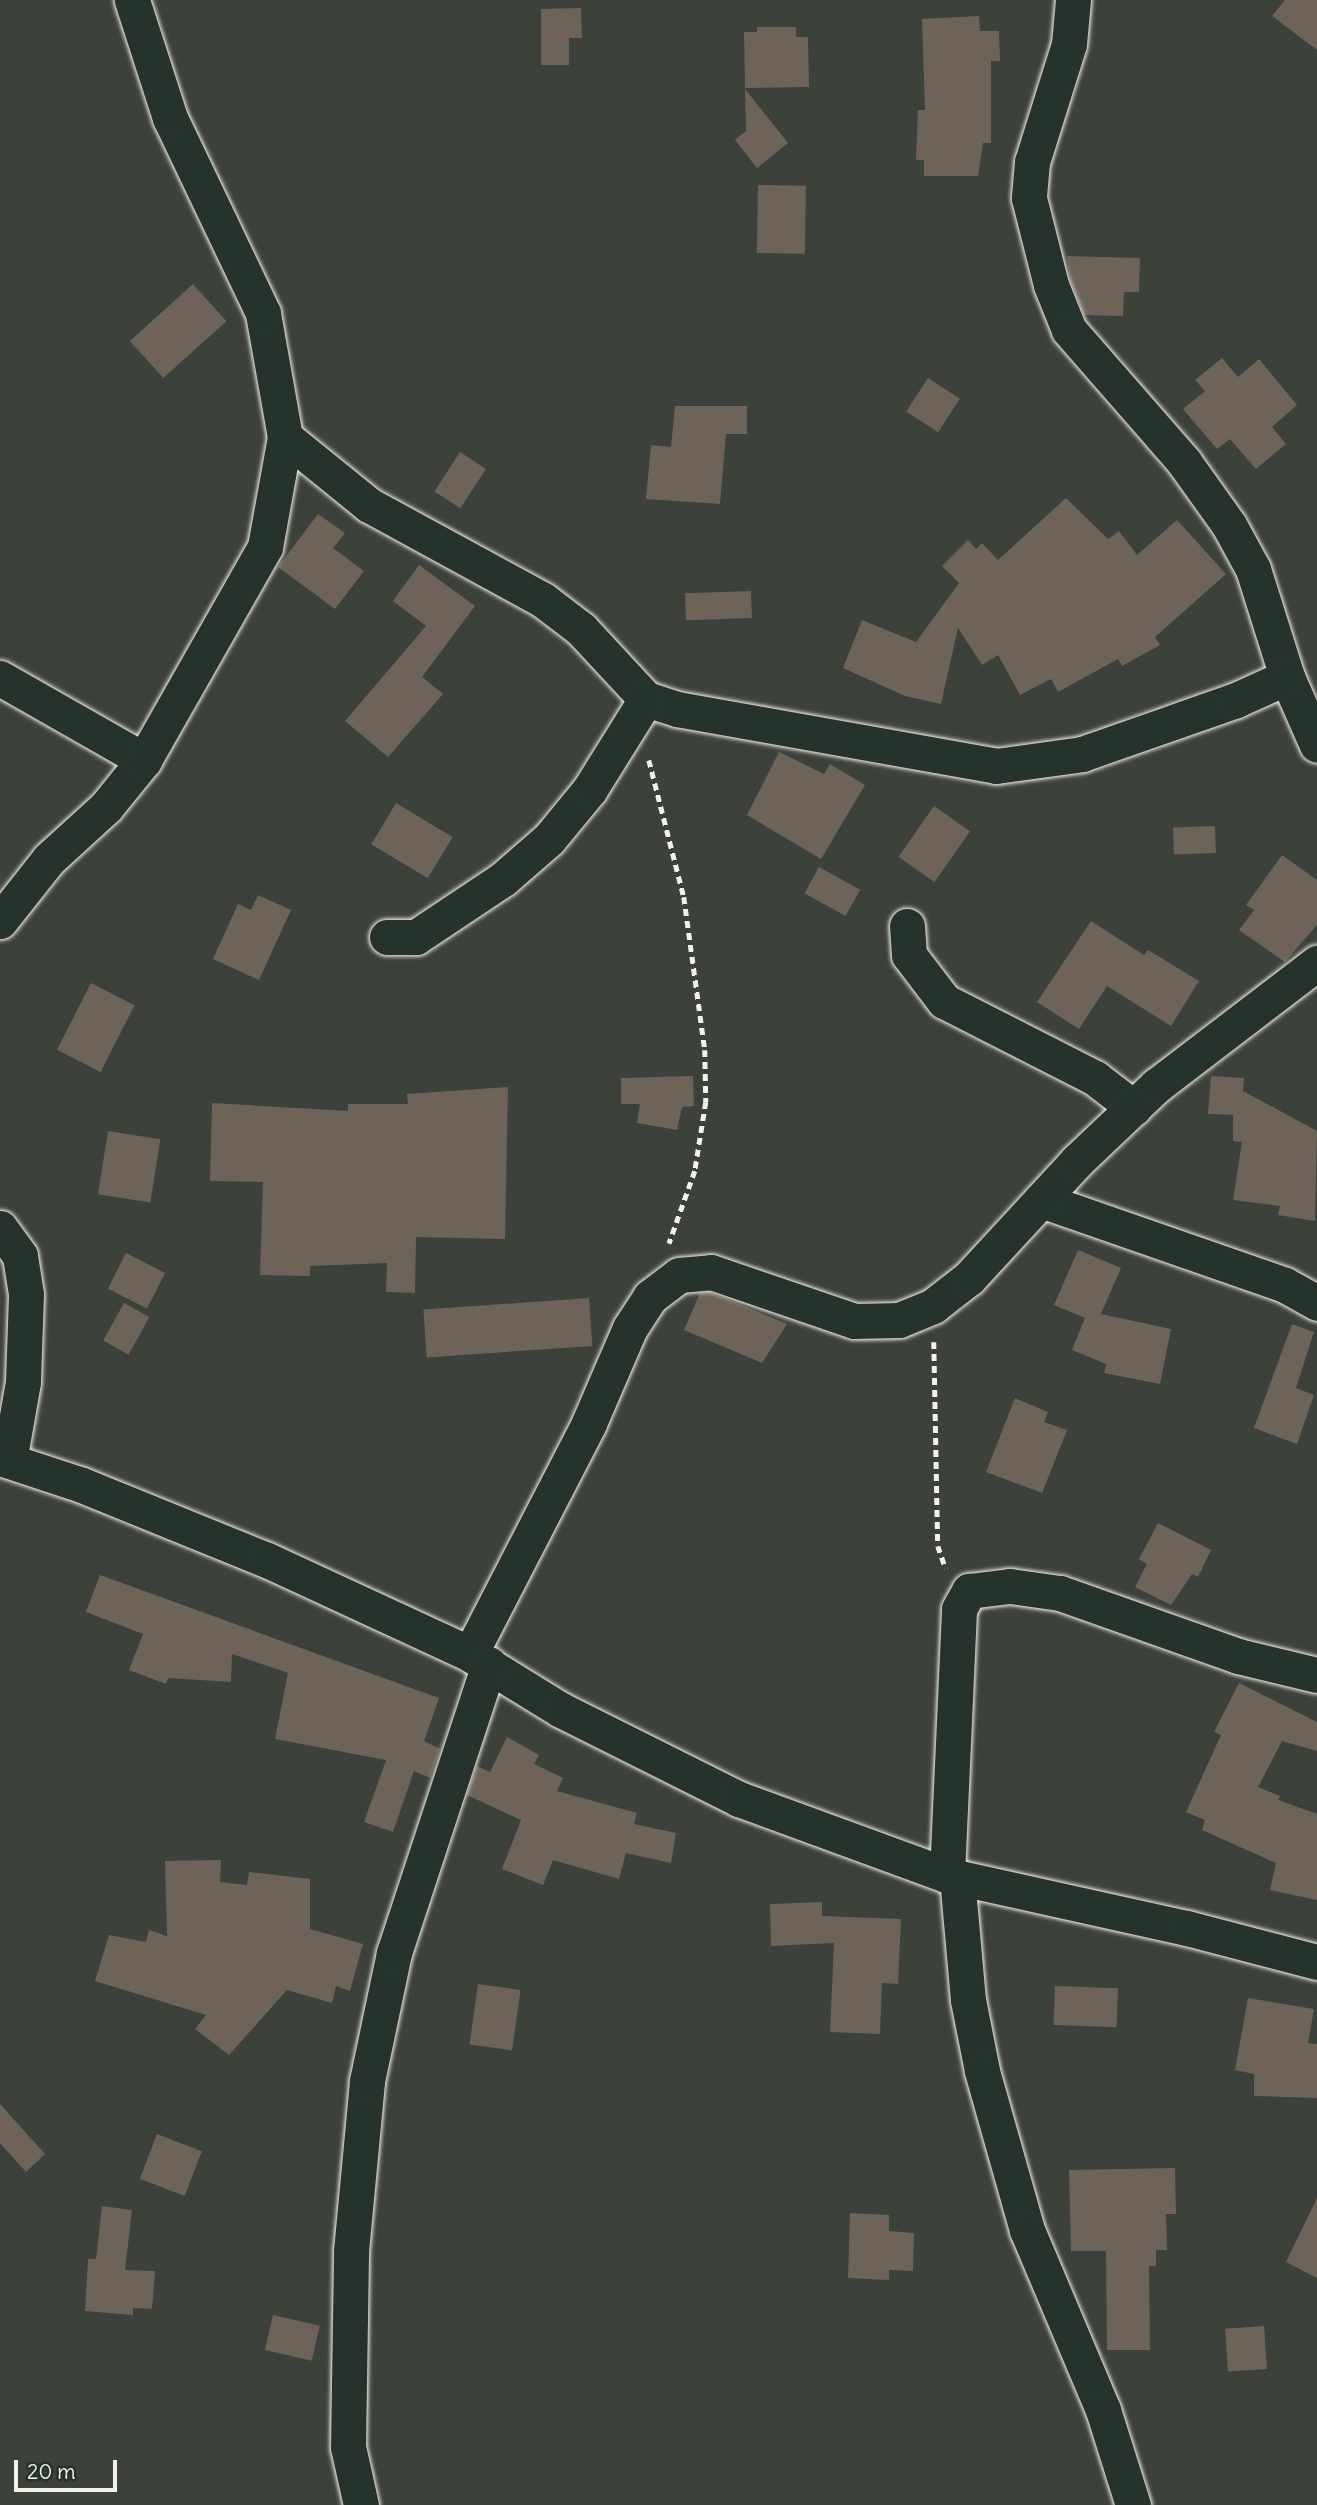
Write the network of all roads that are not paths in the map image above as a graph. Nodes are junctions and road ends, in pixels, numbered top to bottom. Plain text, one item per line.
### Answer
1 (132, 0) edge
2 (1073, 0) edge
3 (285, 438) junction
4 (1287, 677) junction
5 (0, 678) edge
6 (640, 708) junction
7 (1317, 745) edge
8 (144, 760) junction
9 (0, 921) edge
10 (907, 926) dead end
11 (387, 937) dead end
12 (1317, 963) edge
13 (1134, 1108) junction
14 (1041, 1200) junction
15 (0, 1228) edge
16 (1317, 1303) edge
17 (5, 1460) edge
18 (479, 1659) junction
19 (1317, 1675) edge
20 (952, 1876) junction
21 (1317, 1962) edge
22 (361, 2505) edge
23 (1133, 2505) edge

1 - 3 street
2 - 4 street
3 - 6 street
3 - 8 street
4 - 6 street
4 - 7 street
5 - 8 street
6 - 11 street
8 - 9 street
10 - 13 street
12 - 13 street
13 - 14 street
14 - 16 street
14 - 18 street
15 - 17 street
17 - 18 street
18 - 20 street
18 - 22 street
19 - 20 street
20 - 21 street
20 - 23 street

